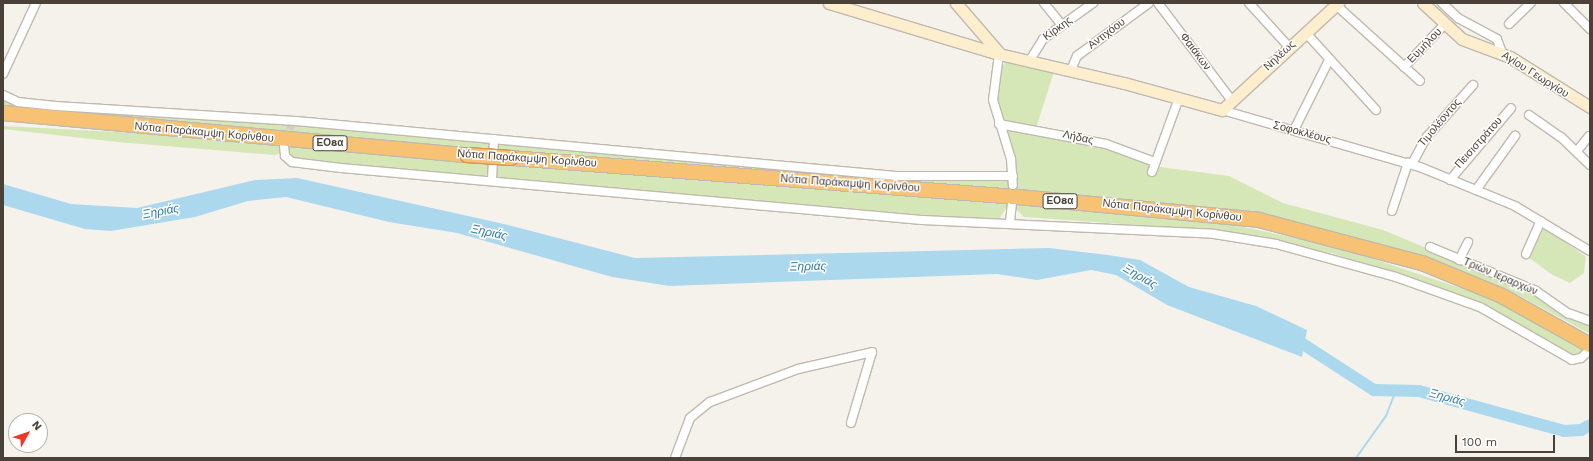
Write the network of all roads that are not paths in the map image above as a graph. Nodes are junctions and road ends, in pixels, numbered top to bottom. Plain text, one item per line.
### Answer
1 (36, 3) edge
2 (829, 3) edge
3 (956, 3) edge
4 (1044, 3) edge
5 (1093, 3) edge
6 (1149, 3) edge
7 (1158, 3) edge
8 (1249, 3) edge
9 (1423, 3) edge
10 (1442, 3) edge
11 (1531, 3) edge
12 (1564, 3) edge
13 (1337, 4) edge
14 (1445, 24) junction
15 (1509, 24) dead end
16 (1062, 25) junction
17 (1590, 29) edge
18 (1306, 33) junction
19 (1289, 47) junction
20 (1502, 53) junction
21 (999, 54) junction
22 (1030, 60) junction
23 (1329, 60) junction
24 (1404, 67) junction
25 (1072, 70) junction
26 (3, 74) edge
27 (1420, 81) dead end
28 (1473, 85) dead end
29 (3, 95) edge
30 (1179, 98) junction
31 (1232, 101) junction
32 (1590, 107) edge
33 (1511, 108) dead end
34 (1222, 110) junction
35 (1376, 110) dead end
36 (3, 113) edge
37 (1529, 115) dead end
38 (3, 122) edge
39 (85, 123) junction
40 (999, 124) junction
41 (1294, 130) junction
42 (1515, 136) dead end
43 (1589, 136) dead end
44 (494, 139) junction
45 (284, 146) dead end
46 (1577, 151) junction
47 (1155, 162) junction
48 (1410, 164) junction
49 (1590, 165) edge
50 (1152, 172) dead end
51 (1013, 176) junction
52 (492, 180) junction
53 (1450, 180) junction
54 (1013, 185) dead end
55 (1476, 190) junction
56 (1012, 203) dead end
57 (1392, 211) dead end
58 (1541, 221) junction
59 (1010, 222) junction
60 (1468, 242) dead end
61 (1430, 247) dead end
62 (1590, 251) edge
63 (1526, 254) dead end
64 (1460, 260) junction
65 (1590, 321) edge
66 (1589, 346) edge
67 (852, 424) dead end
68 (675, 458) edge

1 - 26 street
2 - 21 street, Σοφοκλέους
3 - 21 street
4 - 16 street
5 - 16 street, Κίρκης
6 - 25 street, Αντιχόου
7 - 31 street, Φαιάκων
8 - 19 street
9 - 14 street, Αγίου Γεωργίου
10 - 20 street
11 - 15 street
12 - 17 street
13 - 18 street, Νηλέως
13 - 24 street
14 - 20 street, Αγίου Γεωργίου
14 - 24 street, Ευμήλου
16 - 22 street, Κίρκης
18 - 19 street, Νηλέως
18 - 23 street
19 - 31 street, Νηλέως
20 - 32 street, Αγίου Γεωργίου
21 - 22 street, Σοφοκλέους
21 - 40 street
22 - 25 street, Σοφοκλέους
23 - 35 street
23 - 41 street
24 - 27 street
25 - 30 street, Σοφοκλέους
28 - 48 street, Τιμολέοντος
29 - 44 street
30 - 34 street, Σοφοκλέους
30 - 47 street
31 - 34 street, Νηλέως
33 - 53 street, Πεισιστράτου
34 - 41 street, Σοφοκλέους
36 - 39 highway, Νότια Παράκαμψη Κορίνθου / ΕΟ8α
37 - 46 street
38 - 39 highway, Νότια Παράκαμψη Κορίνθου / ΕΟ8α
39 - 66 highway, Νότια Παράκαμψη Κορίνθου / ΕΟ8α, bridge
40 - 47 street, Λήδας
40 - 51 street
41 - 48 street, Σοφοκλέους
42 - 55 street
43 - 46 street
44 - 51 street
44 - 52 street
45 - 52 street
46 - 49 street
47 - 50 street
48 - 53 street, Σοφοκλέους
48 - 57 street, Τιμολέοντος
51 - 54 street
52 - 59 street
53 - 55 street, Σοφοκλέους
55 - 58 street, Σοφοκλέους
56 - 59 street
58 - 62 street, Σοφοκλέους
58 - 63 street
59 - 66 street
60 - 64 street
61 - 64 street, Τριών Ιεραρχών
64 - 65 street, Τριών Ιεραρχών
67 - 68 street

